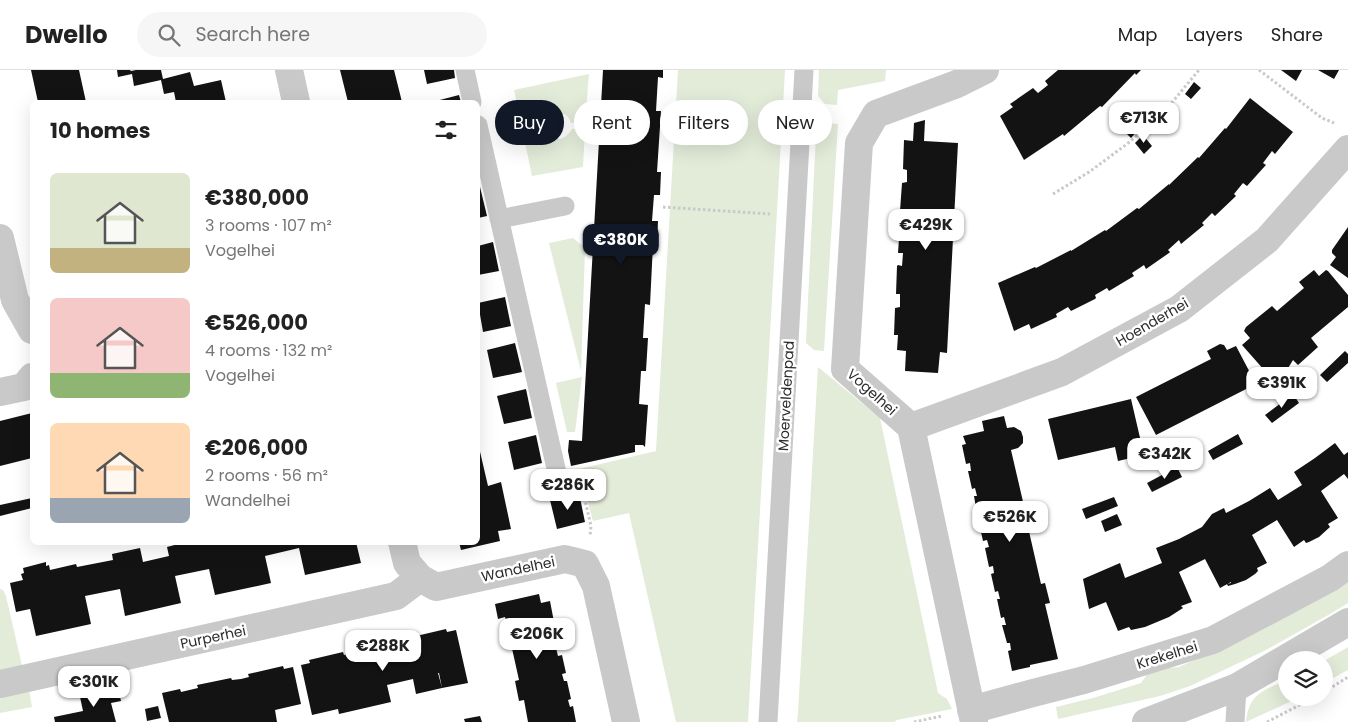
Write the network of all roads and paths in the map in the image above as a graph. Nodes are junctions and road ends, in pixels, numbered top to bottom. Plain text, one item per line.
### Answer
1 (289, 70) edge
2 (465, 70) edge
3 (804, 70) edge
4 (985, 70) edge
5 (1199, 70) edge
6 (1259, 70) edge
7 (296, 100) edge
8 (472, 100) edge
9 (480, 134) edge
10 (1344, 137) edge
11 (1053, 194) dead end
12 (565, 206) dead end
13 (663, 207) dead end
14 (796, 216) junction
15 (499, 218) junction
16 (0, 238) edge
17 (30, 326) edge
18 (30, 380) edge
19 (0, 392) edge
20 (911, 427) junction
21 (558, 473) joint
22 (403, 545) edge
23 (585, 564) junction
24 (1348, 565) edge
25 (420, 578) junction
26 (1348, 622) edge
27 (1348, 677) edge
28 (0, 684) edge
29 (1333, 686) edge
30 (1237, 687) junction
31 (1298, 706) edge
32 (972, 716) edge
33 (626, 722) edge
34 (768, 722) edge
35 (1146, 722) edge
36 (1234, 722) edge
37 (1267, 722) edge

1 - 7 street
2 - 8 lane
3 - 14 lane, Moerveldenpad
4 - 20 street, Vogelhei
5 - 11 path
6 - 10 path
9 - 15 lane
10 - 20 street, Hoenderhei
12 - 15 lane
13 - 14 path
14 - 34 lane, Moerveldenpad
15 - 21 lane
16 - 17 street
18 - 19 street
20 - 32 street
21 - 23 path
22 - 25 street
23 - 25 street, Wandelhei
23 - 33 street
24 - 32 street, Krekelhei
25 - 28 street, Purperhei
26 - 30 street
27 - 29 path
30 - 35 street
30 - 36 lane
31 - 37 path

